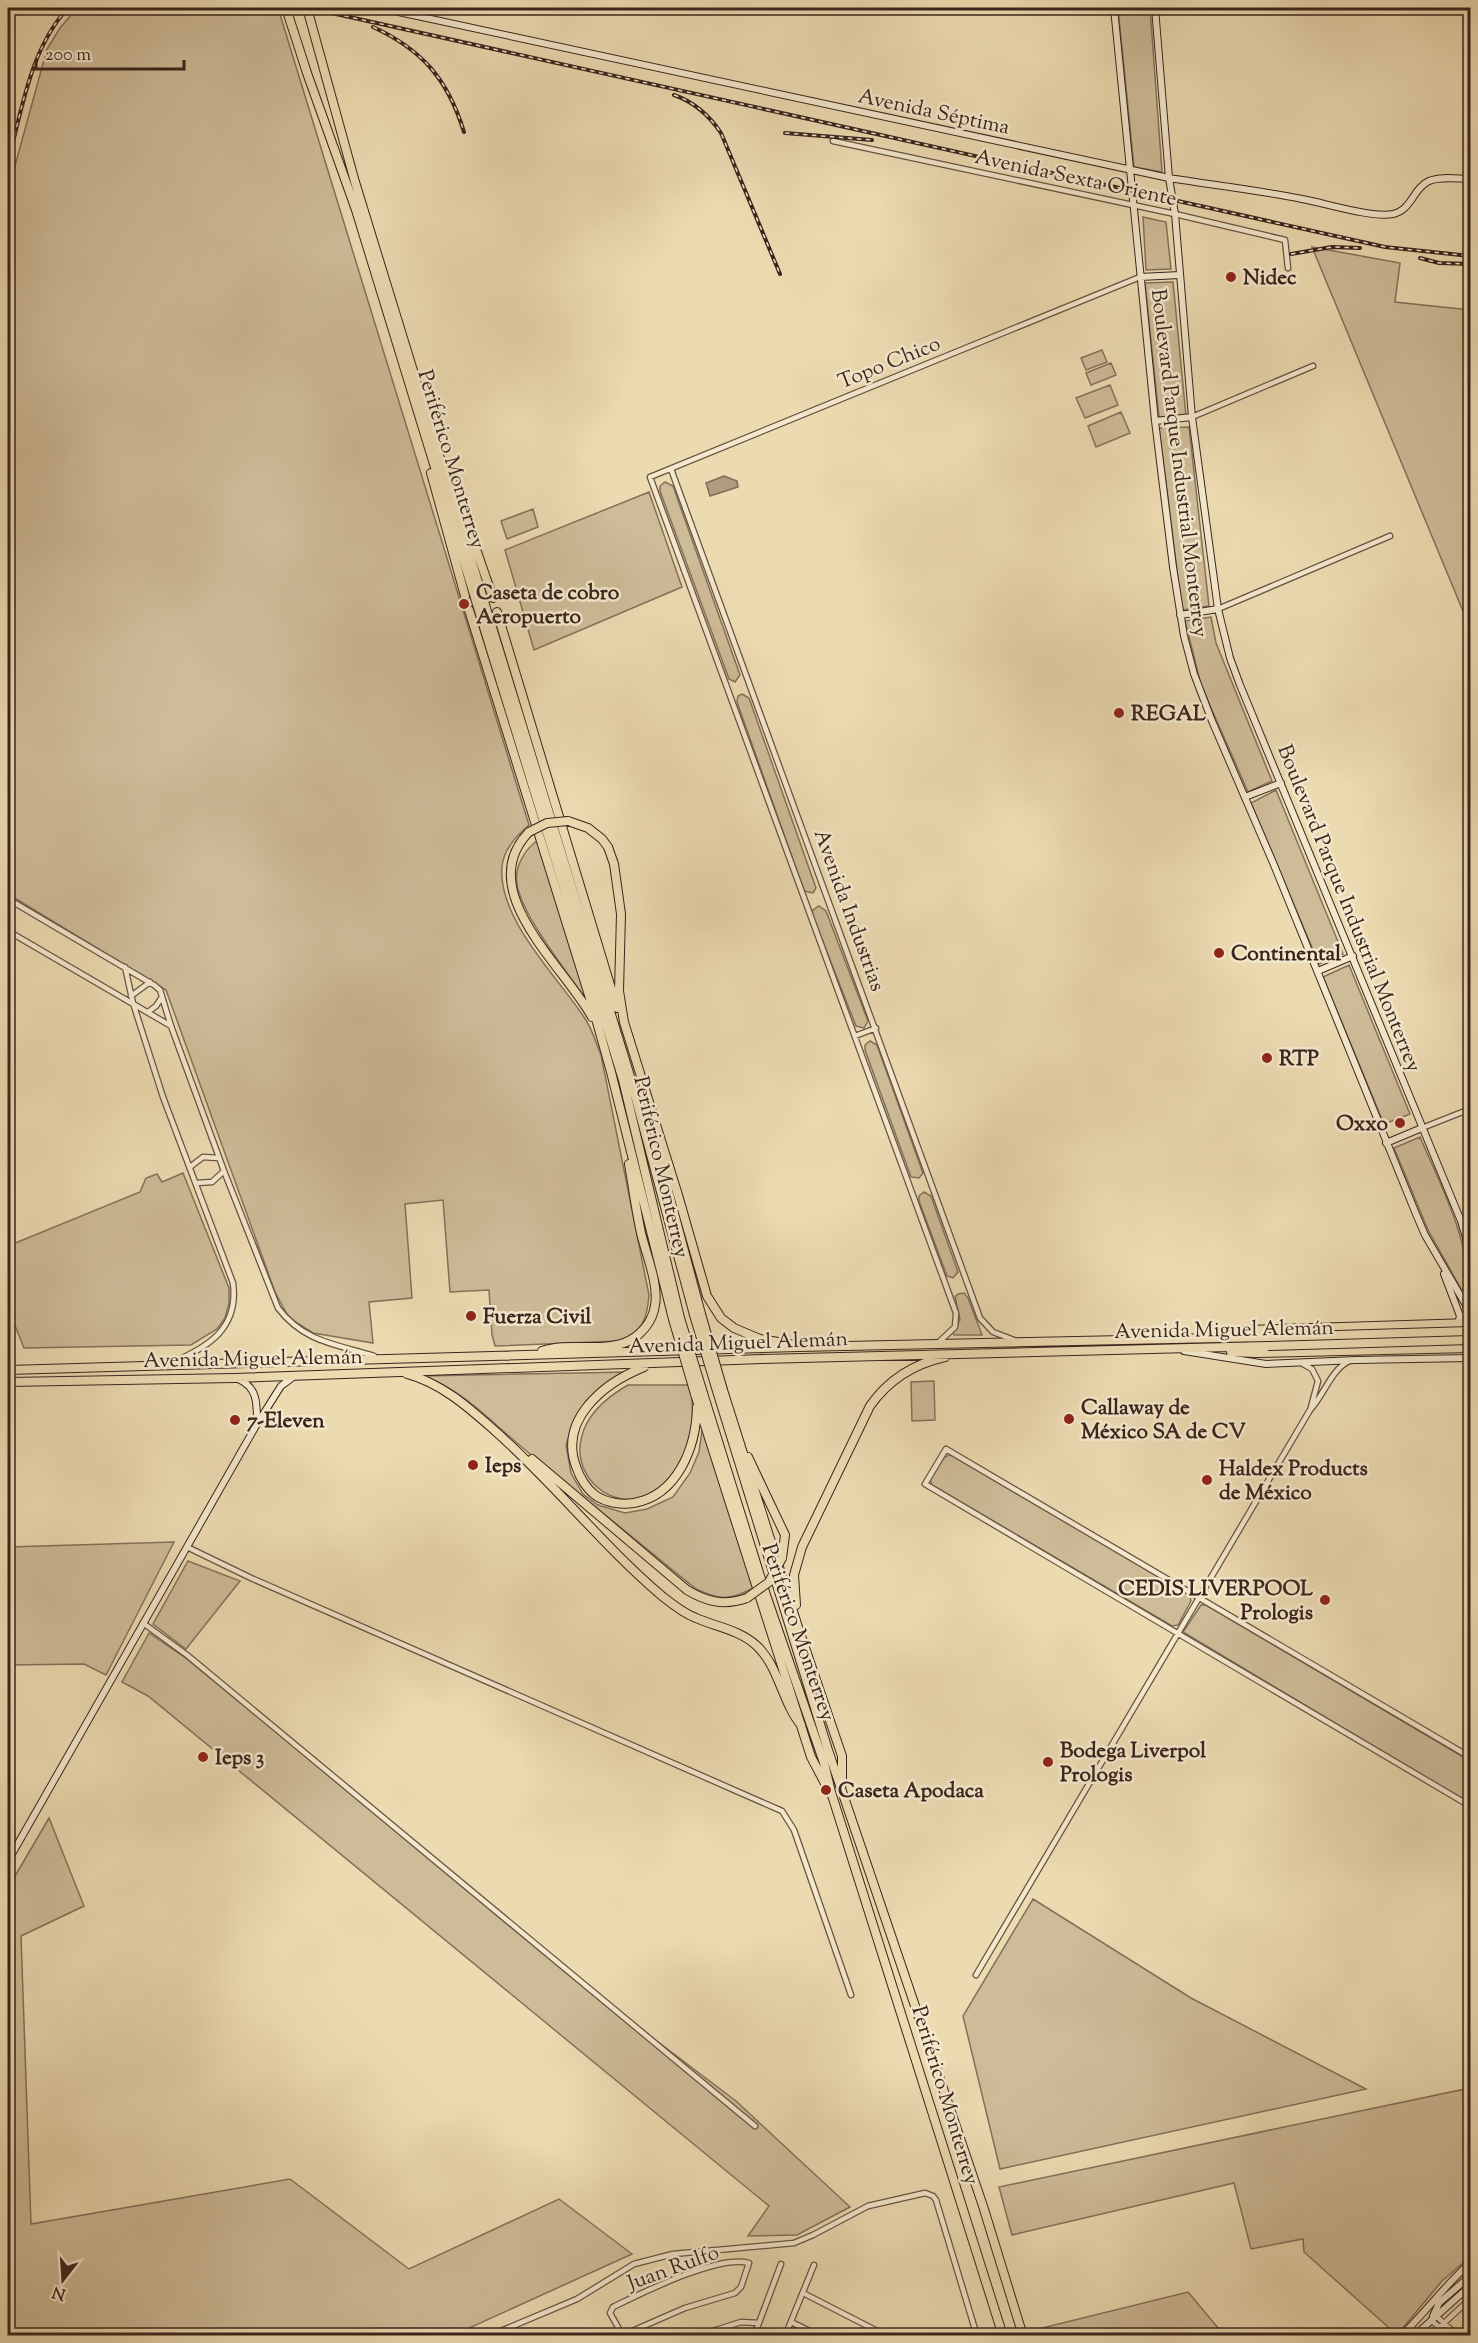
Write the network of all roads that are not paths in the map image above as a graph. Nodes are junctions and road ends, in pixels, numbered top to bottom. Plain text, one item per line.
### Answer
1 (286, 8) edge
2 (308, 8) edge
3 (380, 8) edge
4 (1114, 8) edge
5 (1155, 8) edge
6 (833, 141) dead end
7 (1132, 170) junction
8 (1169, 178) junction
9 (1470, 179) edge
10 (1135, 207) junction
11 (1175, 214) junction
12 (1288, 268) dead end
13 (1180, 274) junction
14 (1140, 277) junction
15 (1313, 366) dead end
16 (1192, 417) junction
17 (1155, 421) junction
18 (433, 446) junction
19 (671, 469) junction
20 (650, 477) joint
21 (1390, 536) dead end
22 (465, 596) dead end
23 (493, 598) dead end
24 (1218, 609) junction
25 (469, 610) dead end
26 (497, 612) dead end
27 (1180, 615) junction
28 (1281, 783) junction
29 (1245, 797) junction
30 (8, 899) edge
31 (8, 931) edge
32 (1353, 956) junction
33 (125, 967) junction
34 (1318, 971) junction
35 (150, 982) junction
36 (131, 996) junction
37 (163, 997) junction
38 (133, 1003) junction
39 (147, 1012) junction
40 (624, 1022) junction
41 (171, 1026) junction
42 (876, 1028) junction
43 (599, 1034) junction
44 (855, 1036) junction
45 (643, 1088) junction
46 (1470, 1109) edge
47 (622, 1117) junction
48 (1422, 1128) junction
49 (1386, 1143) junction
50 (219, 1158) junction
51 (190, 1167) junction
52 (224, 1171) junction
53 (197, 1183) junction
54 (1461, 1221) junction
55 (1470, 1239) edge
56 (1470, 1251) edge
57 (1436, 1254) junction
58 (1470, 1312) edge
59 (697, 1314) junction
60 (677, 1318) junction
61 (1470, 1323) edge
62 (1456, 1324) junction
63 (1470, 1331) edge
64 (1219, 1338) junction
65 (1470, 1340) edge
66 (1268, 1342) junction
67 (1019, 1343) junction
68 (937, 1344) junction
69 (799, 1347) junction
70 (1174, 1348) junction
71 (1204, 1348) junction
72 (1470, 1348) edge
73 (1407, 1349) junction
74 (1457, 1349) junction
75 (969, 1352) junction
76 (534, 1355) junction
77 (379, 1358) junction
78 (1470, 1358) edge
79 (1383, 1359) junction
80 (1353, 1360) junction
81 (1294, 1363) junction
82 (168, 1364) junction
83 (651, 1364) junction
84 (8, 1370) edge
85 (397, 1372) junction
86 (300, 1375) junction
87 (235, 1378) junction
88 (8, 1383) edge
89 (720, 1390) junction
90 (699, 1396) junction
91 (1310, 1410) junction
92 (257, 1424) junction
93 (737, 1434) junction
94 (521, 1454) junction
95 (187, 1547) junction
96 (1200, 1597) junction
97 (143, 1623) junction
98 (1179, 1632) junction
99 (804, 1639) junction
100 (801, 1725) junction
101 (1470, 1757) edge
102 (841, 1787) junction
103 (831, 1792) junction
104 (1470, 1806) edge
105 (8, 1861) edge
106 (976, 1975) dead end
107 (851, 1995) dead end
108 (755, 2126) dead end
109 (1470, 2263) edge
110 (781, 2264) dead end
111 (814, 2265) dead end
112 (1470, 2276) edge
113 (1470, 2286) edge
114 (803, 2293) junction
115 (1470, 2299) edge
116 (1431, 2320) junction
117 (791, 2322) junction
118 (759, 2323) junction
119 (1441, 2325) junction
120 (1419, 2334) edge
121 (1434, 2334) edge
122 (623, 2335) edge
123 (489, 2336) edge
124 (698, 2336) edge
125 (754, 2336) edge
126 (785, 2336) edge
127 (820, 2336) edge
128 (887, 2336) edge
129 (977, 2336) edge
130 (1003, 2336) edge
131 (1023, 2336) edge
132 (1401, 2336) edge
133 (1449, 2336) edge
134 (1458, 2336) edge

1 - 18 highway, Periférico Monterrey
2 - 18 highway, Periférico Monterrey
3 - 7 street, Avenida Séptima
4 - 7 street, Boulevard Parque Industrial Monterrey
5 - 8 street, Boulevard Parque Industrial Monterrey
6 - 10 street, Avenida Sexta Oriente
7 - 8 street, Avenida Séptima
7 - 10 street, Boulevard Parque Industrial Monterrey
8 - 9 street, Avenida Séptima
8 - 11 street, Boulevard Parque Industrial Monterrey
10 - 11 street, Avenida Sexta Oriente
10 - 14 street, Boulevard Parque Industrial Monterrey
11 - 12 street, Avenida Sexta Oriente
11 - 13 street, Boulevard Parque Industrial Monterrey
13 - 14 street
13 - 16 street, Boulevard Parque Industrial Monterrey
14 - 17 street, Boulevard Parque Industrial Monterrey
14 - 19 street, Topo Chico
15 - 16 street
16 - 17 street
16 - 24 street, Boulevard Parque Industrial Monterrey
17 - 27 street, Boulevard Parque Industrial Monterrey
18 - 22 highway
18 - 23 highway
18 - 59 highway, Periférico Monterrey
18 - 60 highway, Periférico Monterrey
19 - 20 street, Topo Chico
19 - 42 street, Avenida Industrias
20 - 44 street, Avenida Industrias
21 - 24 street
24 - 27 street
24 - 28 street, Boulevard Parque Industrial Monterrey
25 - 43 highway
26 - 40 highway
27 - 29 street, Boulevard Parque Industrial Monterrey
28 - 29 street
28 - 32 street, Boulevard Parque Industrial Monterrey
29 - 34 street, Boulevard Parque Industrial Monterrey
30 - 33 street
31 - 38 street
32 - 34 street
32 - 48 street, Boulevard Parque Industrial Monterrey
33 - 35 street
33 - 36 street
34 - 49 street, Boulevard Parque Industrial Monterrey
35 - 36 street
35 - 37 street
36 - 38 street
37 - 39 street
37 - 41 street
38 - 39 street
38 - 51 street
39 - 41 street
40 - 43 highway, bridge
40 - 45 highway
41 - 50 street
42 - 44 street
42 - 67 street, Avenida Industrias
43 - 47 highway
44 - 68 street, Avenida Industrias
45 - 59 highway
45 - 69 highway
46 - 48 street
47 - 60 highway
47 - 76 highway
48 - 49 street
48 - 54 street, Boulevard Parque Industrial Monterrey
49 - 57 street, Boulevard Parque Industrial Monterrey
50 - 51 street
50 - 52 street
51 - 53 street
52 - 53 street
52 - 77 street
53 - 82 street
54 - 55 street
54 - 56 street, Boulevard Parque Industrial Monterrey
57 - 58 street, Boulevard Parque Industrial Monterrey
57 - 62 street
59 - 89 highway, Periférico Monterrey, bridge
60 - 90 highway, Periférico Monterrey, bridge
61 - 62 highway
62 - 64 highway
62 - 74 highway
63 - 66 highway, Avenida Miguel Alemán, bridge
64 - 66 highway, Avenida Miguel Alemán
64 - 67 highway, Avenida Miguel Alemán
65 - 66 highway, Avenida Miguel Alemán, bridge
66 - 71 highway, Avenida Miguel Alemán
67 - 68 highway, Avenida Miguel Alemán
68 - 69 highway, Avenida Miguel Alemán
69 - 76 highway, Avenida Miguel Alemán
70 - 71 highway, Avenida Miguel Alemán
70 - 75 highway, Avenida Miguel Alemán
70 - 81 street
71 - 73 highway
72 - 74 highway
73 - 74 highway
73 - 79 street
75 - 83 highway, Avenida Miguel Alemán
75 - 99 highway
76 - 77 highway, Avenida Miguel Alemán
77 - 82 highway, Avenida Miguel Alemán
78 - 79 street
79 - 80 street
80 - 81 street
80 - 91 street
81 - 91 street
82 - 84 highway, Avenida Miguel Alemán
83 - 85 highway, Avenida Miguel Alemán
83 - 90 highway
85 - 86 highway, Avenida Miguel Alemán
85 - 94 highway
86 - 87 highway, Avenida Miguel Alemán
86 - 92 street
87 - 88 highway, Avenida Miguel Alemán
87 - 92 street
89 - 93 highway
89 - 102 highway, Periférico Monterrey
90 - 100 highway
90 - 103 highway, Periférico Monterrey
91 - 96 street
92 - 95 street
93 - 94 highway, bridge
93 - 99 highway
94 - 100 highway
95 - 97 street
95 - 107 street
96 - 98 street
96 - 98 street
96 - 101 street
97 - 105 street
97 - 108 street
98 - 104 street
98 - 106 street
99 - 102 highway
100 - 103 highway
102 - 131 highway, Periférico Monterrey
103 - 130 highway, Periférico Monterrey
109 - 132 street
110 - 118 street
111 - 114 street
112 - 116 street
113 - 116 street
114 - 117 street
114 - 128 street
115 - 119 street
116 - 119 street
116 - 120 street
116 - 121 street
117 - 126 street
117 - 127 street
118 - 124 street
118 - 125 street
119 - 121 street
119 - 133 street
119 - 134 street
122 - 122 street, Juan Rulfo
123 - 129 street

